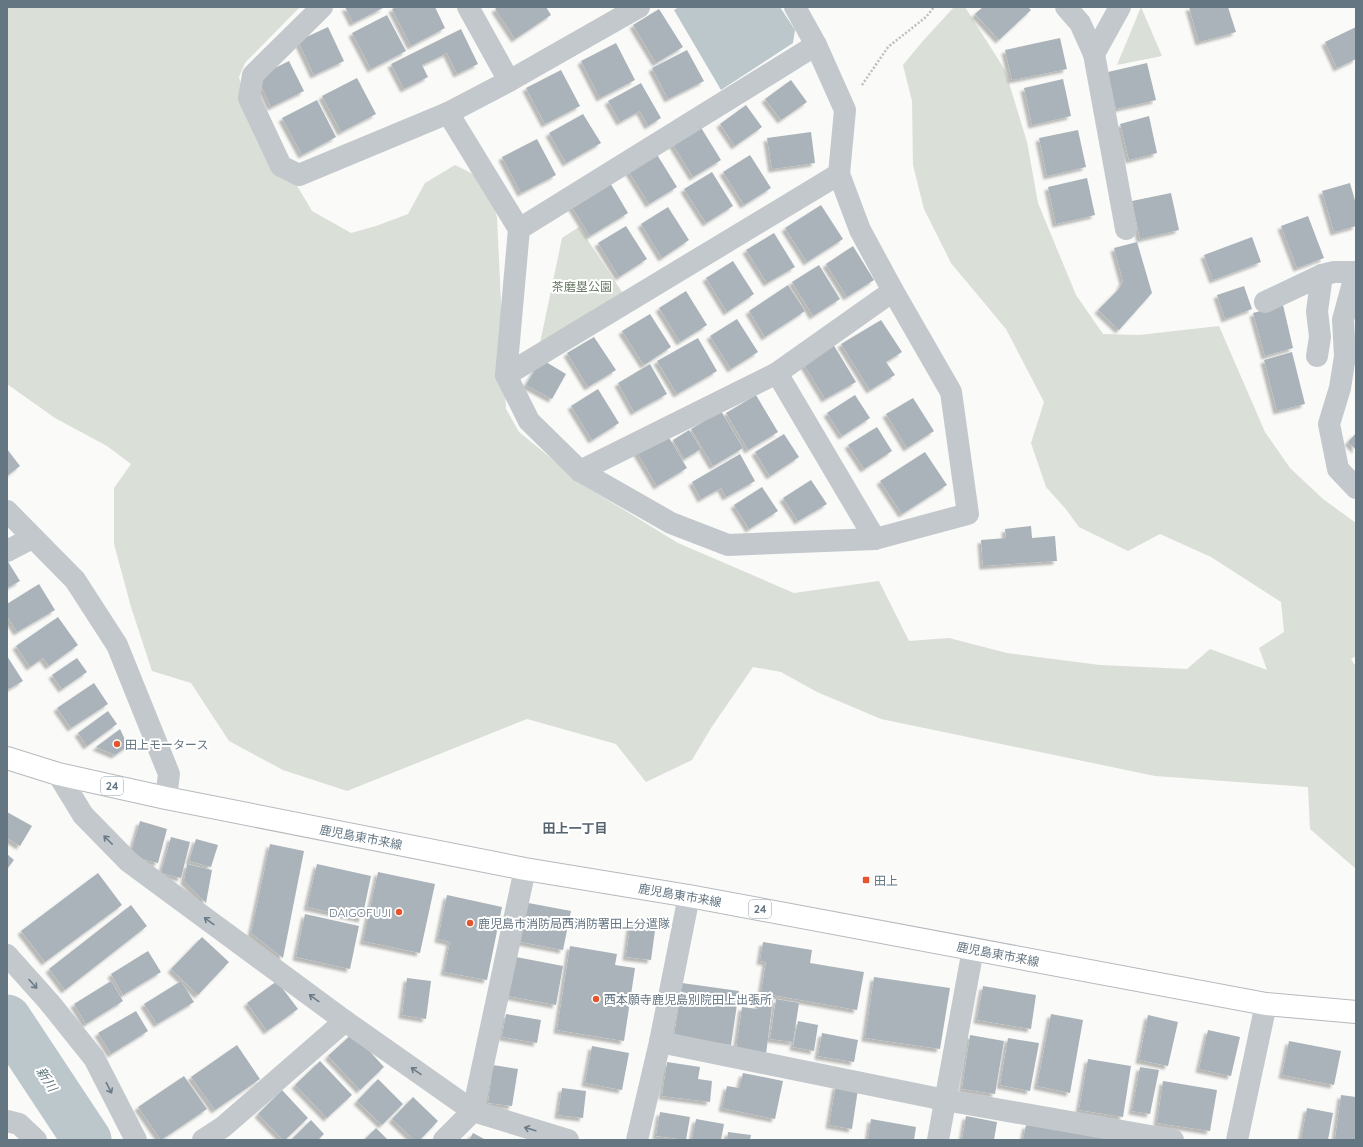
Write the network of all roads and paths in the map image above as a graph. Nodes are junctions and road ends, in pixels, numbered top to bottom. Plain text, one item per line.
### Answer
1 (322, 7) edge
2 (468, 7) edge
3 (795, 7) edge
4 (934, 7) edge
5 (1066, 7) edge
6 (1120, 7) edge
7 (634, 8) edge
8 (816, 45) junction
9 (1094, 54) junction
10 (509, 81) junction
11 (845, 110) junction
12 (448, 113) junction
13 (839, 174) junction
14 (519, 229) junction
15 (1126, 230) dead end
16 (1356, 272) edge
17 (1322, 275) junction
18 (893, 291) junction
19 (1265, 302) dead end
20 (1317, 356) dead end
21 (776, 373) junction
22 (506, 376) junction
23 (580, 471) junction
24 (1356, 488) edge
25 (7, 511) edge
26 (32, 538) junction
27 (875, 539) junction
28 (7, 551) edge
29 (7, 758) edge
30 (58, 774) junction
31 (166, 798) junction
32 (525, 869) junction
33 (689, 896) junction
34 (974, 949) junction
35 (7, 955) edge
36 (1266, 1004) junction
37 (1356, 1012) edge
38 (345, 1021) junction
39 (660, 1042) junction
40 (945, 1100) junction
41 (473, 1111) junction
42 (7, 1121) edge
43 (229, 1134) edge
44 (36, 1140) edge
45 (136, 1140) edge
46 (203, 1140) edge
47 (444, 1140) edge
48 (568, 1140) edge
49 (637, 1140) edge
50 (938, 1140) edge
51 (1173, 1140) edge
52 (1237, 1140) edge

1 - 12 street
2 - 10 street
3 - 8 street
4 - 11 path
5 - 9 street
6 - 9 street
7 - 10 street
8 - 11 street
8 - 14 street
9 - 15 street
10 - 12 street
11 - 13 street
12 - 14 street
13 - 18 street
13 - 22 street
14 - 22 street
16 - 17 street
16 - 24 street
17 - 19 street
17 - 20 street
18 - 21 street
18 - 27 street
21 - 23 street
21 - 27 street
22 - 23 street
23 - 27 street
25 - 26 street
26 - 28 street
26 - 31 street
29 - 30 main road, 鹿児島東市来線 / 24
30 - 31 main road, 鹿児島東市来線 / 24
38 -> 30 street
31 - 32 main road, 鹿児島東市来線 / 24
32 - 33 main road, 鹿児島東市来線 / 24
32 - 41 street
33 - 34 main road, 鹿児島東市来線 / 24
33 - 39 street
34 - 36 main road, 鹿児島東市来線 / 24
34 - 40 street
35 -> 45 street
36 - 37 main road, 鹿児島東市来線 / 24
36 - 52 street
41 -> 38 street
38 - 43 street
39 - 40 street
39 - 49 street
40 - 50 street
40 - 51 street
41 - 47 street
48 -> 41 street
42 - 44 street
43 - 46 street

